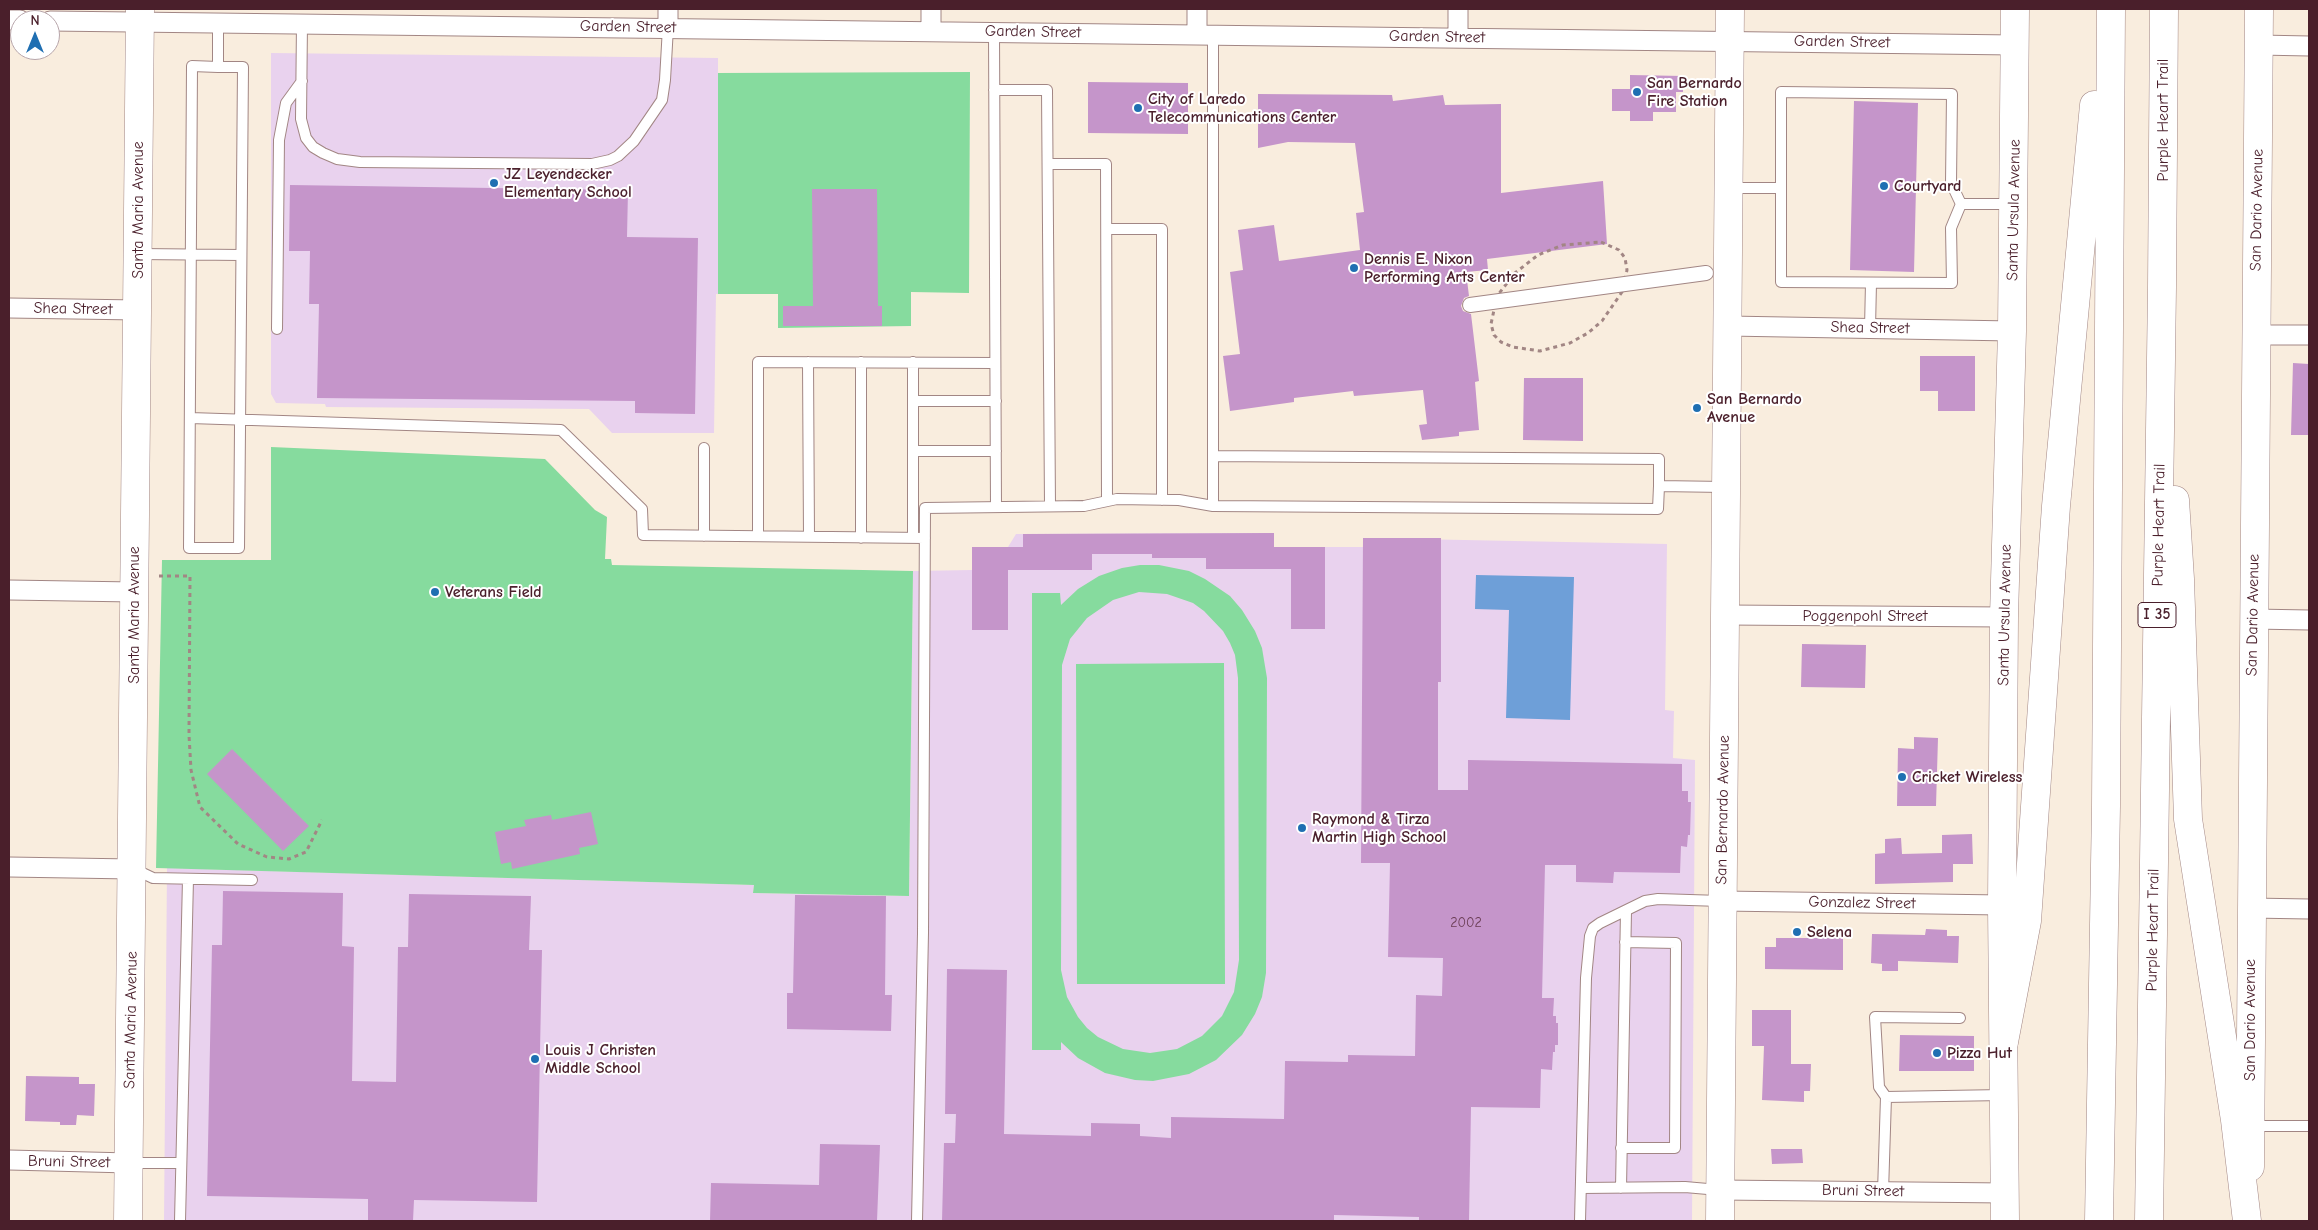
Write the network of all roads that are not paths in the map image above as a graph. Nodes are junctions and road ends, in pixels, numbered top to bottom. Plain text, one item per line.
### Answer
1 (668, 9) edge
2 (931, 9) edge
3 (1197, 9) edge
4 (1458, 9) edge
5 (1730, 9) edge
6 (2016, 9) edge
7 (2103, 9) edge
8 (2111, 9) edge
9 (2164, 9) edge
10 (2259, 9) edge
11 (140, 15) edge
12 (403, 17) edge
13 (60, 20) edge
14 (218, 22) junction
15 (302, 23) junction
16 (668, 28) junction
17 (931, 31) junction
18 (994, 32) junction
19 (1205, 34) junction
20 (1458, 37) junction
21 (1730, 40) junction
22 (2015, 45) junction
23 (2259, 45) junction
24 (2309, 46) edge
25 (218, 67) junction
26 (302, 81) junction
27 (994, 90) junction
28 (1048, 164) junction
29 (1729, 188) junction
30 (1781, 188) junction
31 (1960, 204) junction
32 (2014, 204) junction
33 (1107, 229) junction
34 (138, 254) junction
35 (191, 255) junction
36 (242, 255) junction
37 (1706, 274) dead end
38 (1871, 282) junction
39 (2162, 287) junction
40 (1470, 305) dead end
41 (9, 308) edge
42 (138, 310) junction
43 (1728, 326) junction
44 (1870, 328) junction
45 (278, 329) dead end
46 (2012, 331) junction
47 (2256, 335) junction
48 (2309, 335) edge
49 (808, 362) junction
50 (861, 362) junction
51 (912, 362) junction
52 (995, 363) junction
53 (912, 401) junction
54 (996, 401) junction
55 (190, 418) junction
56 (240, 418) junction
57 (704, 448) dead end
58 (996, 451) junction
59 (912, 452) junction
60 (1213, 456) junction
61 (1659, 486) junction
62 (1727, 486) junction
63 (1162, 500) junction
64 (1107, 501) junction
65 (1050, 506) junction
66 (1213, 506) junction
67 (996, 507) junction
68 (704, 536) junction
69 (758, 536) junction
70 (809, 537) junction
71 (861, 538) junction
72 (912, 538) junction
73 (925, 538) junction
74 (9, 590) edge
75 (134, 592) junction
76 (1726, 615) junction
77 (2004, 617) junction
78 (2253, 619) junction
79 (2309, 620) edge
80 (9, 867) edge
81 (132, 868) junction
82 (188, 879) junction
83 (252, 880) dead end
84 (1722, 901) junction
85 (2002, 905) junction
86 (2251, 908) junction
87 (2309, 909) edge
88 (1626, 911) junction
89 (1625, 942) junction
90 (1960, 1018) dead end
91 (2004, 1042) junction
92 (2004, 1095) junction
93 (1886, 1097) junction
94 (2250, 1126) junction
95 (2309, 1126) edge
96 (1621, 1148) junction
97 (9, 1160) edge
98 (129, 1163) junction
99 (181, 1163) junction
100 (1582, 1188) junction
101 (1621, 1188) junction
102 (1720, 1190) junction
103 (1883, 1192) junction
104 (2005, 1193) junction
105 (128, 1221) edge
106 (180, 1221) edge
107 (917, 1221) edge
108 (1580, 1221) edge
109 (1720, 1221) edge
110 (2005, 1221) edge
111 (2100, 1221) edge
112 (2149, 1221) edge
113 (2248, 1221) edge

1 - 16 street
2 - 17 street
3 - 19 street
4 - 20 street
5 - 21 main road, San Bernardo Avenue
6 - 22 main road, Santa Ursula Avenue
7 - 91 main road
8 - 111 main road
9 - 39 main road, Purple Heart Trail / I 35
10 - 23 main road, San Dario Avenue
11 - 13 street, Garden Street
11 - 14 street, Garden Street
11 - 34 main road, Santa Maria Avenue
12 - 15 street, Garden Street
12 - 16 street, Garden Street
14 - 15 street, Garden Street
14 - 25 lane
15 - 26 lane
16 - 17 street, Garden Street
16 - 26 lane
17 - 18 street, Garden Street
18 - 19 street, Garden Street
18 - 27 lane
19 - 20 street, Garden Street
19 - 60 lane
20 - 21 street, Garden Street
21 - 22 street, Garden Street
21 - 29 main road, San Bernardo Avenue
22 - 32 main road, Santa Ursula Avenue
23 - 24 street
23 - 47 main road, San Dario Avenue
25 - 35 lane
25 - 36 lane
26 - 45 lane
27 - 28 lane
27 - 52 lane
28 - 33 lane
28 - 65 lane
29 - 30 lane
29 - 43 main road, San Bernardo Avenue
30 - 31 lane
30 - 38 lane
31 - 32 lane
31 - 38 lane
32 - 46 main road, Santa Ursula Avenue
33 - 63 lane
33 - 64 lane
34 - 35 lane
34 - 42 main road, Santa Maria Avenue
35 - 36 lane
35 - 55 lane
36 - 56 lane
37 - 40 street
38 - 44 lane
39 - 112 main road, Purple Heart Trail / I 35
39 - 113 main road
41 - 42 street, Shea Street
42 - 75 main road, Santa Maria Avenue
43 - 44 street, Shea Street
43 - 62 main road, San Bernardo Avenue
44 - 46 street, Shea Street
46 - 77 main road, Santa Ursula Avenue
47 - 48 street
47 - 78 main road, San Dario Avenue
49 - 50 lane
49 - 69 lane
49 - 70 lane
50 - 51 lane
50 - 71 lane
51 - 52 lane
51 - 53 lane
52 - 54 lane
53 - 54 lane
53 - 59 lane
54 - 58 lane
55 - 56 lane
55 - 56 lane
56 - 68 lane
57 - 68 lane
58 - 59 lane
58 - 67 lane
59 - 72 lane
60 - 61 lane
60 - 66 lane
61 - 62 lane
61 - 66 lane
62 - 76 main road, San Bernardo Avenue
63 - 64 lane
63 - 66 lane
64 - 65 lane
65 - 67 lane
67 - 73 lane
68 - 69 lane
69 - 70 lane
70 - 71 lane
71 - 72 lane
72 - 73 lane
73 - 107 lane
74 - 75 street
75 - 81 main road, Santa Maria Avenue
76 - 77 street, Poggenpohl Street
76 - 84 main road, San Bernardo Avenue
77 - 85 main road, Santa Ursula Avenue
78 - 79 street
78 - 86 main road, San Dario Avenue
80 - 81 street
81 - 82 lane
81 - 98 main road, Santa Maria Avenue
82 - 83 lane
82 - 99 lane
84 - 85 street, Gonzalez Street
84 - 88 lane
84 - 102 main road, San Bernardo Avenue
85 - 91 main road, Santa Ursula Avenue
86 - 87 street
86 - 94 main road, San Dario Avenue
88 - 89 lane
88 - 100 lane
89 - 96 lane
89 - 96 lane
90 - 93 lane
91 - 92 main road, Santa Ursula Avenue
92 - 93 lane
92 - 104 main road, Santa Ursula Avenue
93 - 103 lane
94 - 95 lane
94 - 113 main road, San Dario Avenue
96 - 101 lane
97 - 98 street, Bruni Street
98 - 99 lane
98 - 105 main road, Santa Maria Avenue
99 - 106 lane
100 - 101 lane
100 - 108 lane
101 - 102 lane
102 - 103 street, Bruni Street
102 - 109 main road, San Bernardo Avenue
103 - 104 street, Bruni Street
104 - 110 main road, Santa Ursula Avenue

